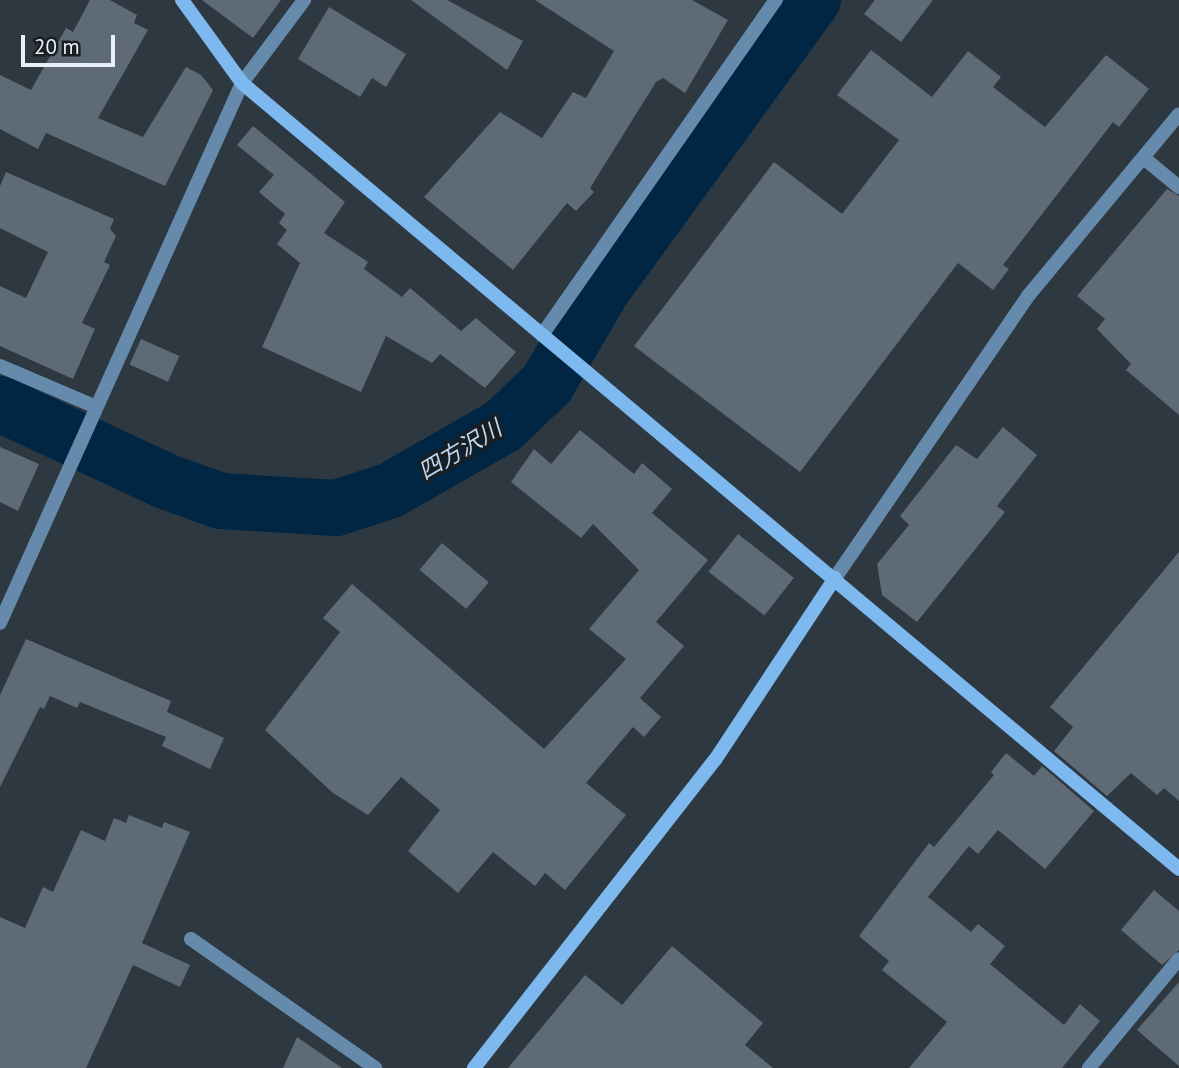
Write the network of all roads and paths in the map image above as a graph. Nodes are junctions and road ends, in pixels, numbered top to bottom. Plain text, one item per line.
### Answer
1 (182, 0) edge
2 (304, 0) edge
3 (776, 0) edge
4 (242, 83) junction
5 (1179, 114) edge
6 (1145, 159) junction
7 (1179, 187) edge
8 (542, 335) junction
9 (0, 366) edge
10 (96, 407) junction
11 (835, 578) junction
12 (0, 623) edge
13 (1179, 869) edge
14 (191, 939) dead end
15 (1179, 959) edge
16 (375, 1068) edge
17 (474, 1068) edge
18 (1089, 1068) edge

1 - 4 street
2 - 4 street
3 - 8 street
4 - 8 street
4 - 10 street
5 - 6 street
6 - 7 street
6 - 11 street
8 - 11 street
9 - 10 street
10 - 12 street
11 - 13 street
11 - 17 street
14 - 16 street
15 - 18 street

